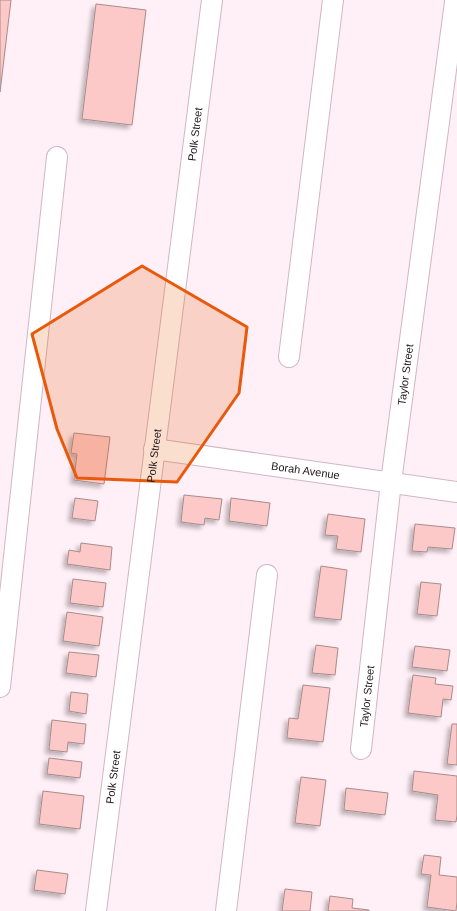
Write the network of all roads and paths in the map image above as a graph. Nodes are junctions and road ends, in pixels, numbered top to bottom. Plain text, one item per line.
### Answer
1 (212, 0) edge
2 (333, 0) edge
3 (451, 1) edge
4 (57, 157) dead end
5 (289, 358) dead end
6 (154, 449) junction
7 (391, 482) junction
8 (457, 492) edge
9 (267, 575) dead end
10 (0, 687) edge
11 (361, 749) dead end
12 (96, 911) edge
13 (226, 911) edge

1 - 6 street, Polk Street
2 - 5 street
3 - 7 street, Taylor Street
4 - 10 street
6 - 7 street, Borah Avenue
6 - 12 street, Polk Street
7 - 8 street, Borah Avenue
7 - 11 street, Taylor Street
9 - 13 street

